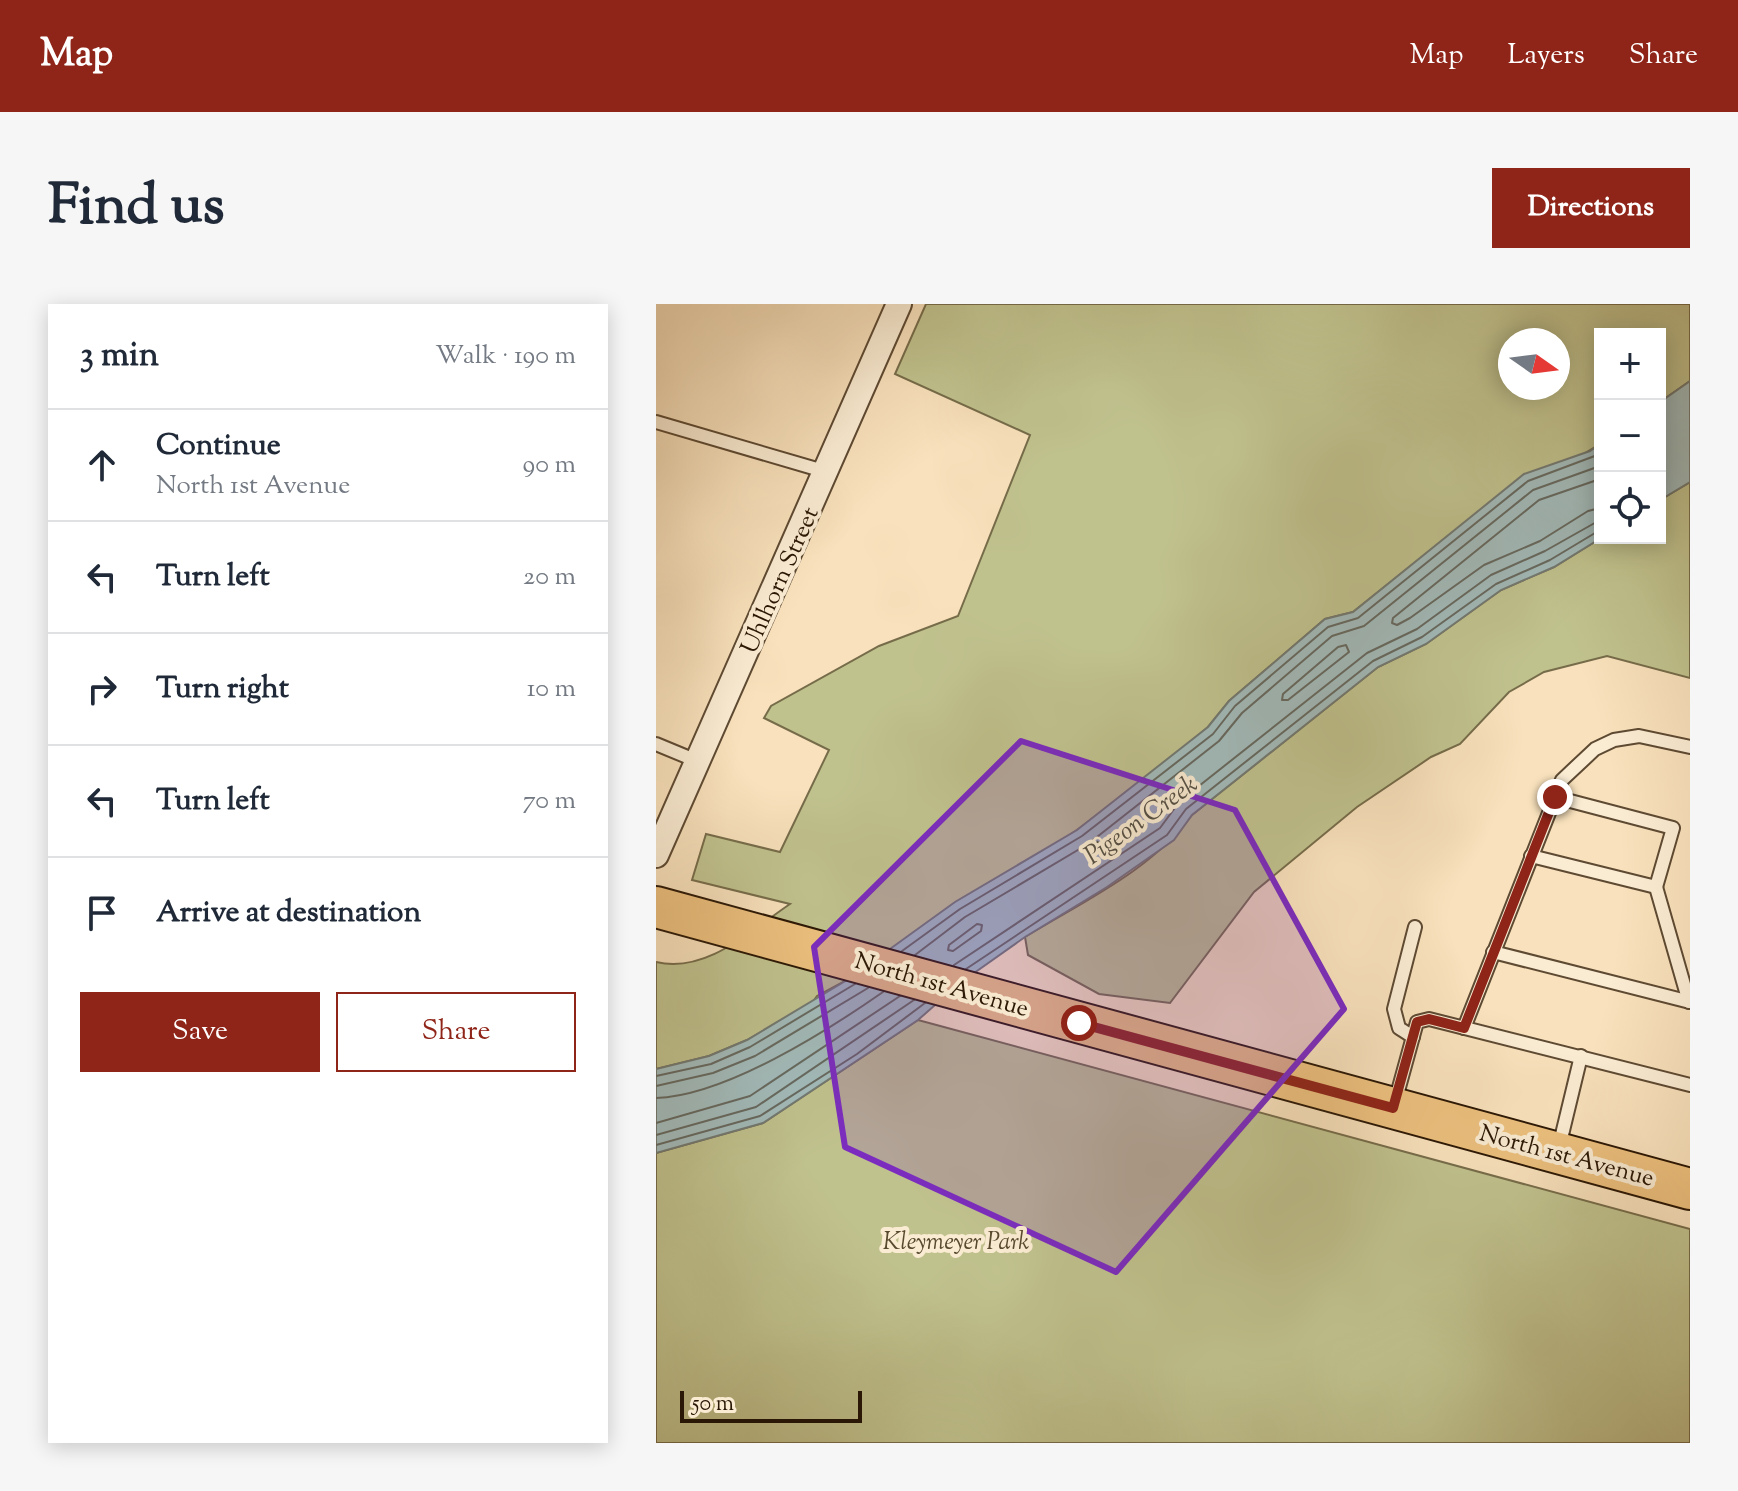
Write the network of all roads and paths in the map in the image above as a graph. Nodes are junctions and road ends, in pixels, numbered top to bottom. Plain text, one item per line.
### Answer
1 (899, 304) edge
2 (656, 422) edge
3 (827, 472) junction
4 (656, 744) edge
5 (1690, 747) edge
6 (697, 761) junction
7 (1555, 797) junction
8 (656, 855) edge
9 (1531, 856) junction
10 (1656, 887) junction
11 (656, 907) edge
12 (1415, 927) dead end
13 (1493, 952) junction
14 (1690, 1002) edge
15 (1464, 1028) junction
16 (1413, 1037) junction
17 (1581, 1056) junction
18 (1690, 1085) edge
19 (1393, 1108) junction
20 (1558, 1153) junction
21 (1690, 1189) edge

1 - 3 street, Uhlhorn Street
2 - 3 lane
3 - 6 street, Uhlhorn Street
4 - 6 lane
5 - 7 lane
6 - 8 street, Uhlhorn Street
7 - 9 lane
7 - 10 lane
9 - 10 lane
9 - 13 lane
10 - 14 lane
11 - 19 main road, North 1st Avenue
12 - 16 lane
13 - 14 lane
13 - 15 lane
15 - 16 lane
15 - 17 lane
16 - 19 lane
17 - 18 lane
17 - 20 lane
19 - 20 main road, North 1st Avenue
20 - 21 main road, North 1st Avenue

